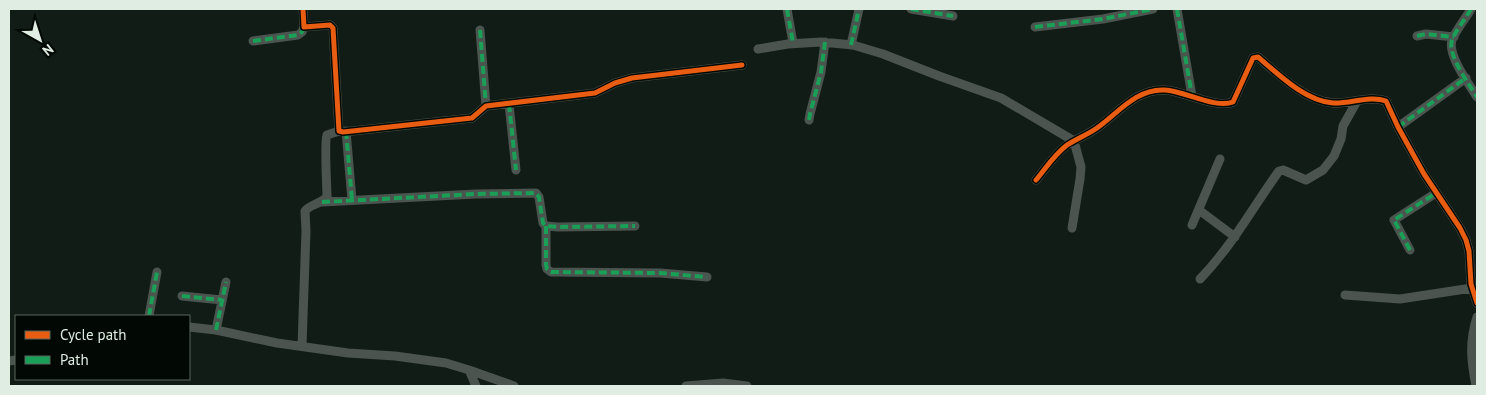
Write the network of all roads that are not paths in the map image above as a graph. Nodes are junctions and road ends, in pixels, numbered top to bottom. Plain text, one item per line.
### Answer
1 (303, 9) edge
2 (786, 9) edge
3 (859, 9) edge
4 (910, 9) edge
5 (1153, 9) edge
6 (1177, 9) edge
7 (1471, 9) edge
8 (953, 16) dead end
9 (1035, 26) dead end
10 (304, 27) junction
11 (480, 30) dead end
12 (1418, 36) dead end
13 (1454, 37) junction
14 (253, 41) dead end
15 (825, 42) junction
16 (793, 43) junction
17 (851, 45) junction
18 (758, 49) dead end
19 (742, 65) dead end
20 (1466, 78) junction
21 (1192, 96) junction
22 (1477, 97) edge
23 (1357, 101) junction
24 (509, 104) junction
25 (486, 106) junction
26 (810, 120) dead end
27 (1398, 128) junction
28 (343, 132) junction
29 (1074, 141) junction
30 (1220, 159) dead end
31 (516, 170) dead end
32 (1036, 180) dead end
33 (1436, 193) junction
34 (352, 200) junction
35 (322, 202) junction
36 (1199, 210) junction
37 (1192, 225) dead end
38 (546, 226) junction
39 (635, 226) dead end
40 (1072, 228) dead end
41 (1236, 237) junction
42 (1410, 250) dead end
43 (157, 272) dead end
44 (707, 277) dead end
45 (1200, 279) dead end
46 (226, 282) dead end
47 (1472, 288) junction
48 (1345, 295) dead end
49 (182, 296) dead end
50 (222, 300) junction
51 (1477, 303) edge
52 (149, 315) edge
53 (1477, 317) edge
54 (190, 327) edge
55 (216, 330) junction
56 (302, 346) junction
57 (469, 370) junction
58 (476, 386) edge
59 (514, 386) edge
60 (686, 386) edge
61 (747, 386) edge
62 (1476, 386) edge

1 - 10 street
2 - 16 street
3 - 17 street
4 - 8 street
5 - 9 street
6 - 21 street
7 - 13 street
10 - 14 street
10 - 28 street
11 - 25 street
12 - 13 street
13 - 20 street
15 - 16 street
15 - 17 street
15 - 26 street
16 - 18 street
17 - 29 street
19 - 24 street
20 - 22 street
20 - 27 street
21 - 23 street
21 - 29 street
23 - 27 street
23 - 41 street
24 - 25 street
24 - 31 street
25 - 28 street
27 - 33 street
28 - 34 street
28 - 35 street
29 - 32 street
29 - 40 street
30 - 36 street
33 - 42 street
33 - 47 street
34 - 35 street
34 - 38 street
35 - 56 street
36 - 37 street
36 - 41 street
38 - 39 street
38 - 44 street
41 - 45 street
43 - 52 street
46 - 50 street
47 - 48 street
47 - 51 street
49 - 50 street
50 - 55 street
53 - 62 street
54 - 55 street
55 - 56 street
56 - 57 street
57 - 58 street
57 - 59 street
60 - 61 street

